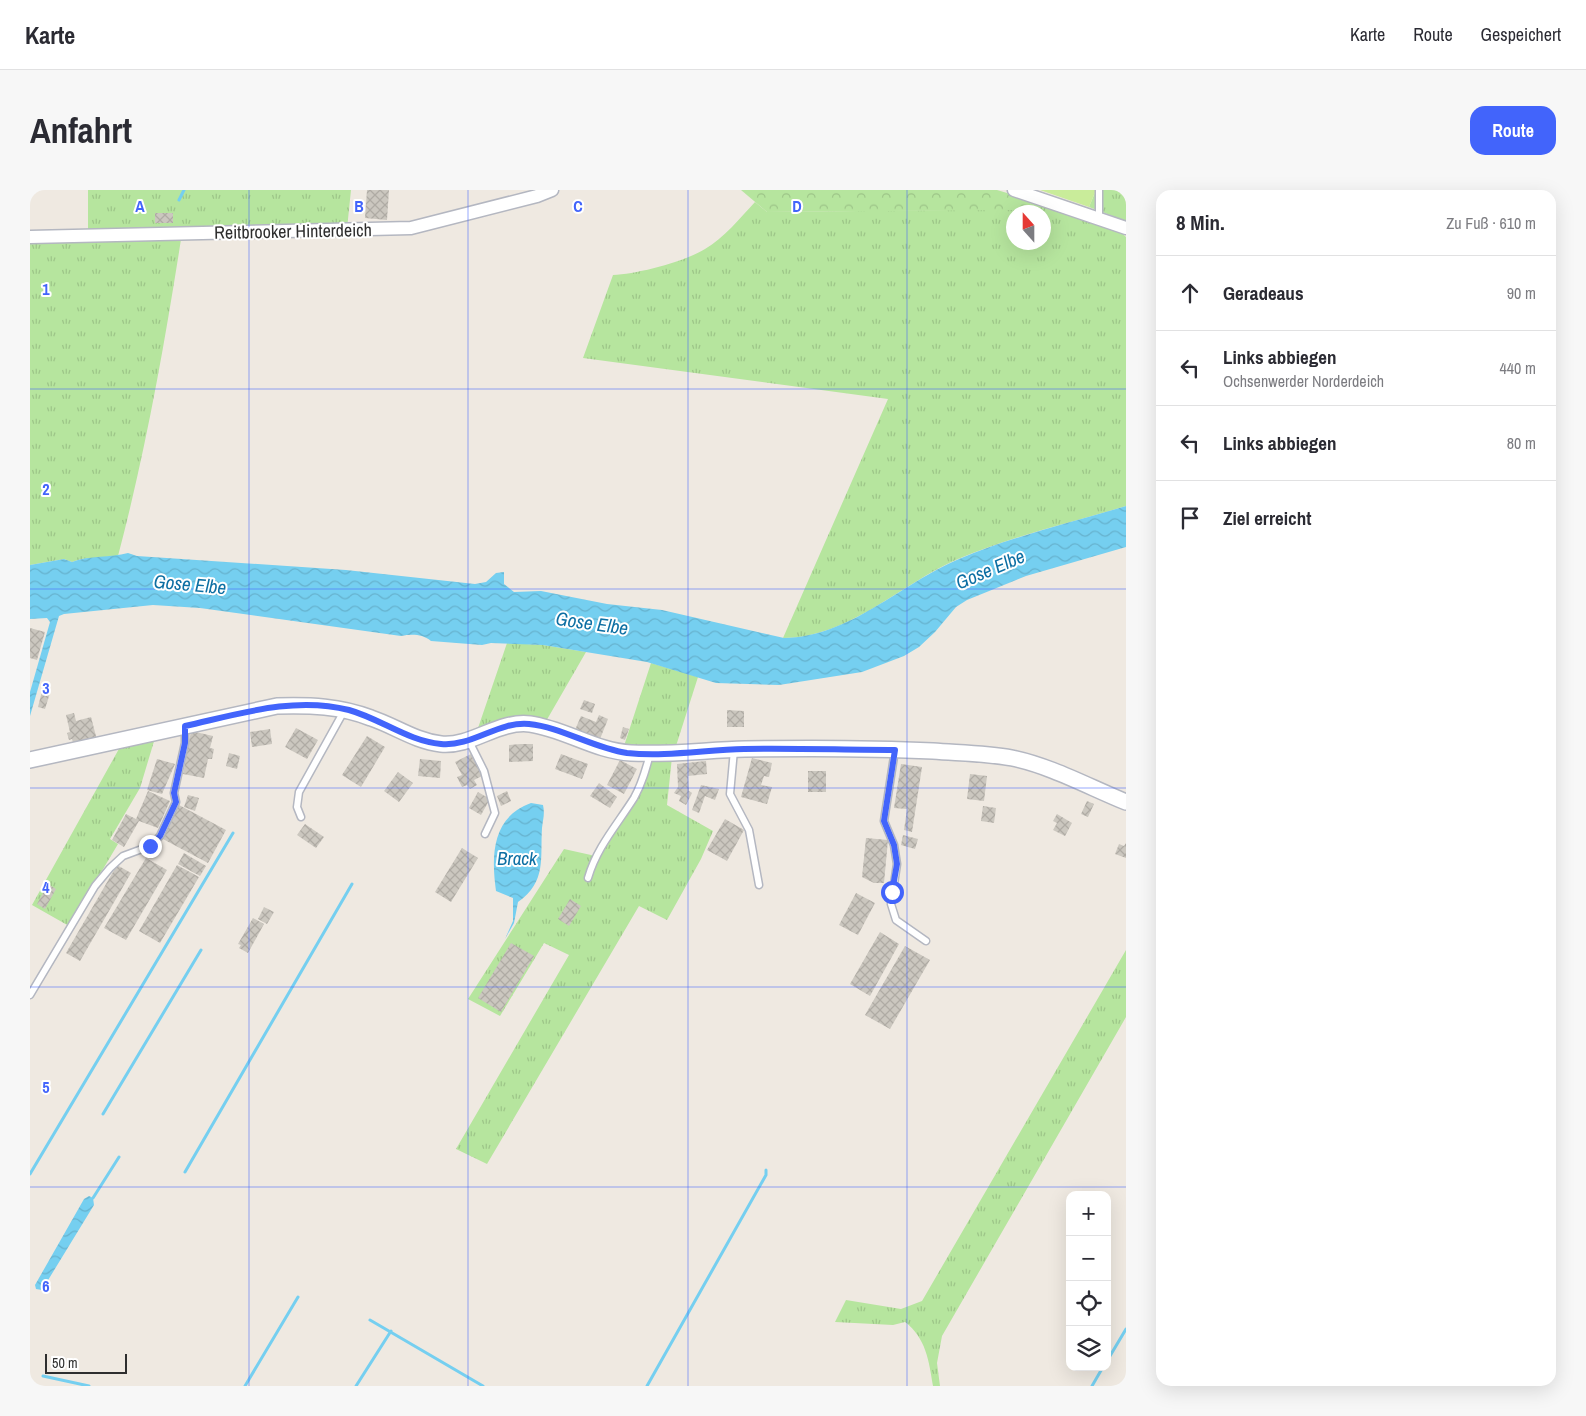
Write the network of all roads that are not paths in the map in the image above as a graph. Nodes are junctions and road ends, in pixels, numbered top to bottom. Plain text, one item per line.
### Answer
1 (552, 190) edge
2 (1014, 190) edge
3 (1099, 190) edge
4 (1099, 218) junction
5 (1126, 228) edge
6 (30, 237) edge
7 (345, 710) junction
8 (185, 726) junction
9 (469, 740) junction
10 (734, 750) junction
11 (895, 750) junction
12 (650, 754) junction
13 (30, 760) edge
14 (1126, 802) edge
15 (301, 817) dead end
16 (485, 834) dead end
17 (588, 878) dead end
18 (759, 885) dead end
19 (926, 942) dead end
20 (30, 995) edge

1 - 6 street, Reitbrooker Hinterdeich
2 - 4 street
3 - 4 lane
4 - 5 street
7 - 8 street
7 - 9 street
7 - 15 lane
8 - 13 street
8 - 20 lane
9 - 12 street
9 - 16 lane
10 - 11 street
10 - 12 street
10 - 18 lane
11 - 14 street
11 - 19 lane
12 - 17 lane

